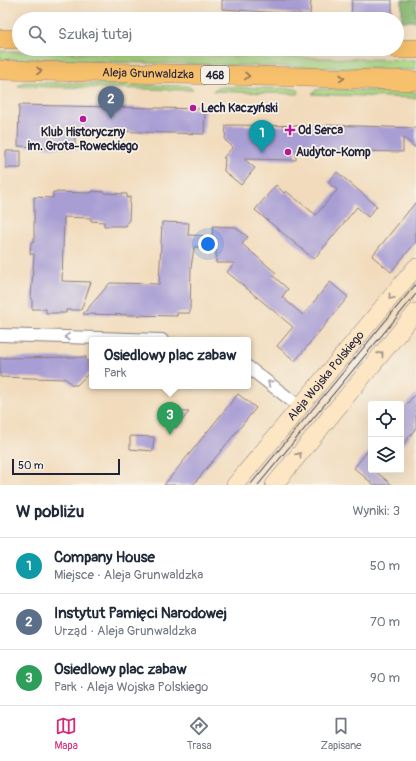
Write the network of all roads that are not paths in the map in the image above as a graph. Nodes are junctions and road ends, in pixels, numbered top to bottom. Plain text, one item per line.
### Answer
1 (0, 39) edge
2 (12, 39) edge
3 (404, 49) edge
4 (416, 49) edge
5 (0, 70) edge
6 (416, 81) edge
7 (416, 267) edge
8 (416, 312) edge
9 (0, 335) edge
10 (89, 338) edge
11 (251, 369) edge
12 (300, 407) junction
13 (235, 485) edge
14 (274, 485) edge

1 - 2 main road
3 - 4 main road
5 -> 6 main road, Aleja Grunwaldzka / 468
7 -> 12 street, Aleja Wojska Polskiego
14 -> 8 street
10 -> 9 street
12 -> 11 street
12 - 13 street, Aleja Wojska Polskiego

